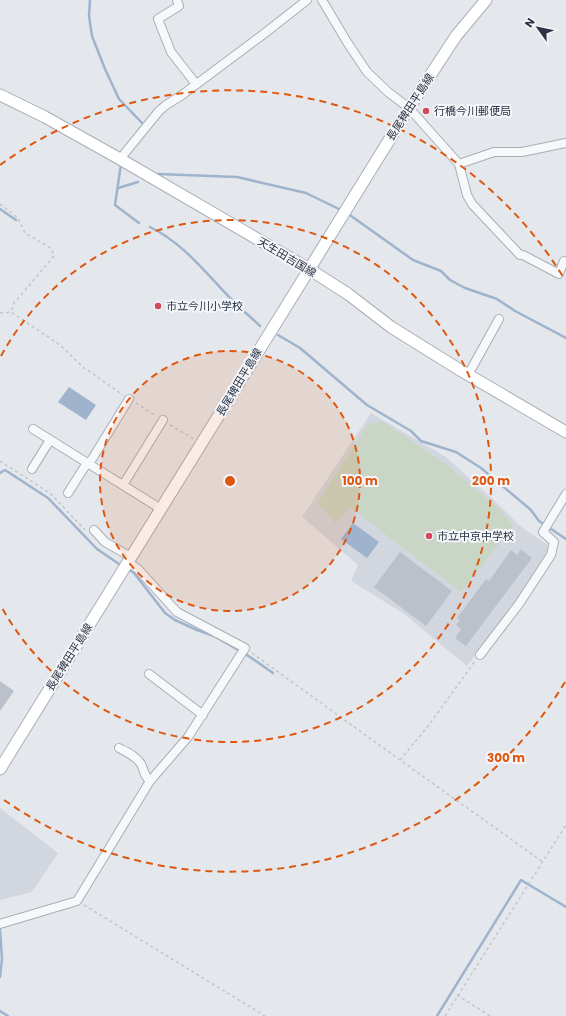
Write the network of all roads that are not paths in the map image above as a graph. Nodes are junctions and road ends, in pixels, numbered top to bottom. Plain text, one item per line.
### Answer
1 (177, 0) edge
2 (307, 0) edge
3 (322, 0) edge
4 (486, 0) edge
5 (297, 3) edge
6 (196, 84) junction
7 (0, 95) edge
8 (409, 108) junction
9 (566, 143) edge
10 (120, 159) junction
11 (459, 164) junction
12 (566, 262) edge
13 (309, 269) junction
14 (499, 319) dead end
15 (468, 375) junction
16 (129, 399) road end
17 (163, 420) road end
18 (33, 429) dead end
19 (566, 432) edge
20 (50, 440) junction
21 (88, 463) junction
22 (32, 469) dead end
23 (123, 485) junction
24 (68, 493) dead end
25 (566, 494) edge
26 (161, 508) junction
27 (90, 530) road end
28 (129, 560) junction
29 (480, 655) road end
30 (149, 674) dead end
31 (203, 715) junction
32 (120, 748) dead end
33 (0, 769) edge
34 (150, 781) junction
35 (0, 924) edge

1 - 6 street
2 - 5 street
3 - 8 street
4 - 8 main road, 長尾稗田平島線
5 - 6 street
6 - 10 street
7 - 10 main road, 天生田吉国線
8 - 11 street
8 - 13 main road, 長尾稗田平島線
9 - 11 street
10 - 13 main road, 天生田吉国線
11 - 12 street
13 - 15 main road, 天生田吉国線
13 - 26 main road, 長尾稗田平島線
14 - 15 street
15 - 19 main road, 天生田吉国線
16 - 21 street
17 - 23 street
18 - 20 street
20 - 21 street
20 - 22 street
21 - 23 street
21 - 24 street
23 - 26 street
25 - 29 street
26 - 28 main road, 長尾稗田平島線
27 - 28 street
28 - 31 street
28 - 33 main road, 長尾稗田平島線
30 - 31 street
31 - 34 street
32 - 34 street
34 - 35 street

